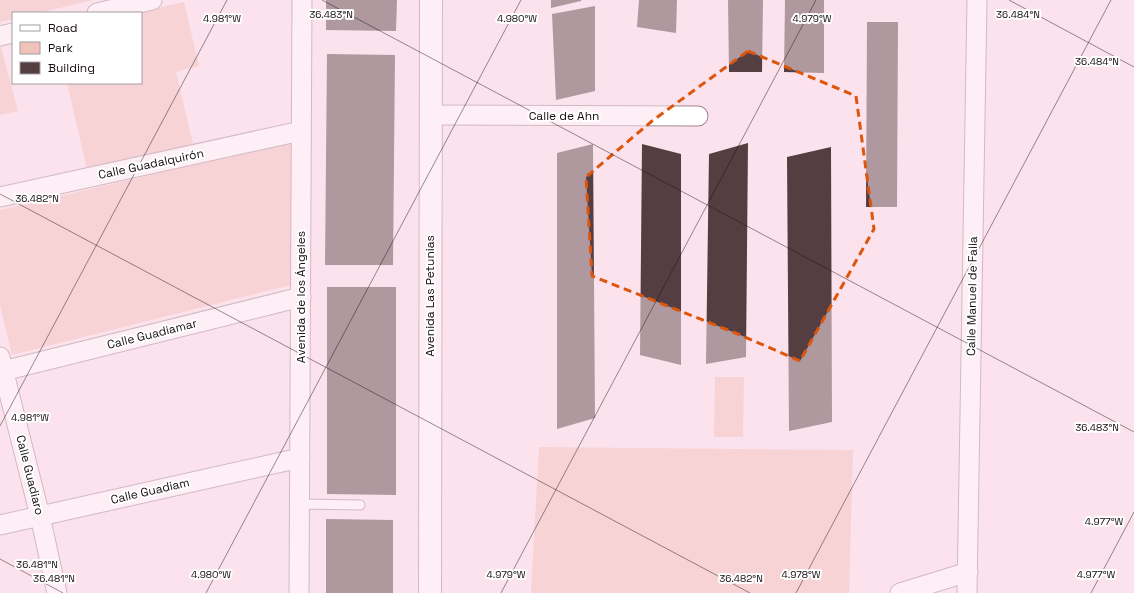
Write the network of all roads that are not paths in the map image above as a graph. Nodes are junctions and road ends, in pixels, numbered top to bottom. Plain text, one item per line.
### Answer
1 (152, 0) edge
2 (302, 0) edge
3 (431, 0) edge
4 (977, 0) edge
5 (101, 12) edge
6 (12, 33) edge
7 (0, 36) edge
8 (430, 115) junction
9 (698, 116) dead end
10 (301, 131) junction
11 (0, 197) edge
12 (300, 297) junction
13 (2, 364) edge
14 (300, 458) junction
15 (300, 504) junction
16 (360, 505) dead end
17 (40, 516) junction
18 (0, 525) edge
19 (968, 572) junction
20 (56, 593) edge
21 (299, 593) edge
22 (430, 593) edge
23 (900, 593) edge
24 (968, 593) edge

1 - 5 street
2 - 10 street, Avenida de los Ángeles
3 - 8 street, Avenida Las Petunias
4 - 19 street, Calle Manuel de Falla
6 - 7 street
8 - 9 street, Calle de Ahn
8 - 22 street, Avenida Las Petunias
10 - 11 street, Calle Guadalquirón
10 - 12 street, Avenida de los Ángeles
12 - 13 street, Calle Guadiamar
12 - 14 street, Avenida de los Ángeles
13 - 17 street, Calle Guadiaro
14 - 15 street, Avenida de los Ángeles
14 - 17 street, Calle Guadiam
15 - 16 lane
15 - 21 street, Avenida de los Ángeles
17 - 18 street, Calle Guadiam
17 - 20 street, Calle Guadiaro
19 - 23 street
19 - 24 street, Calle Manuel de Falla

